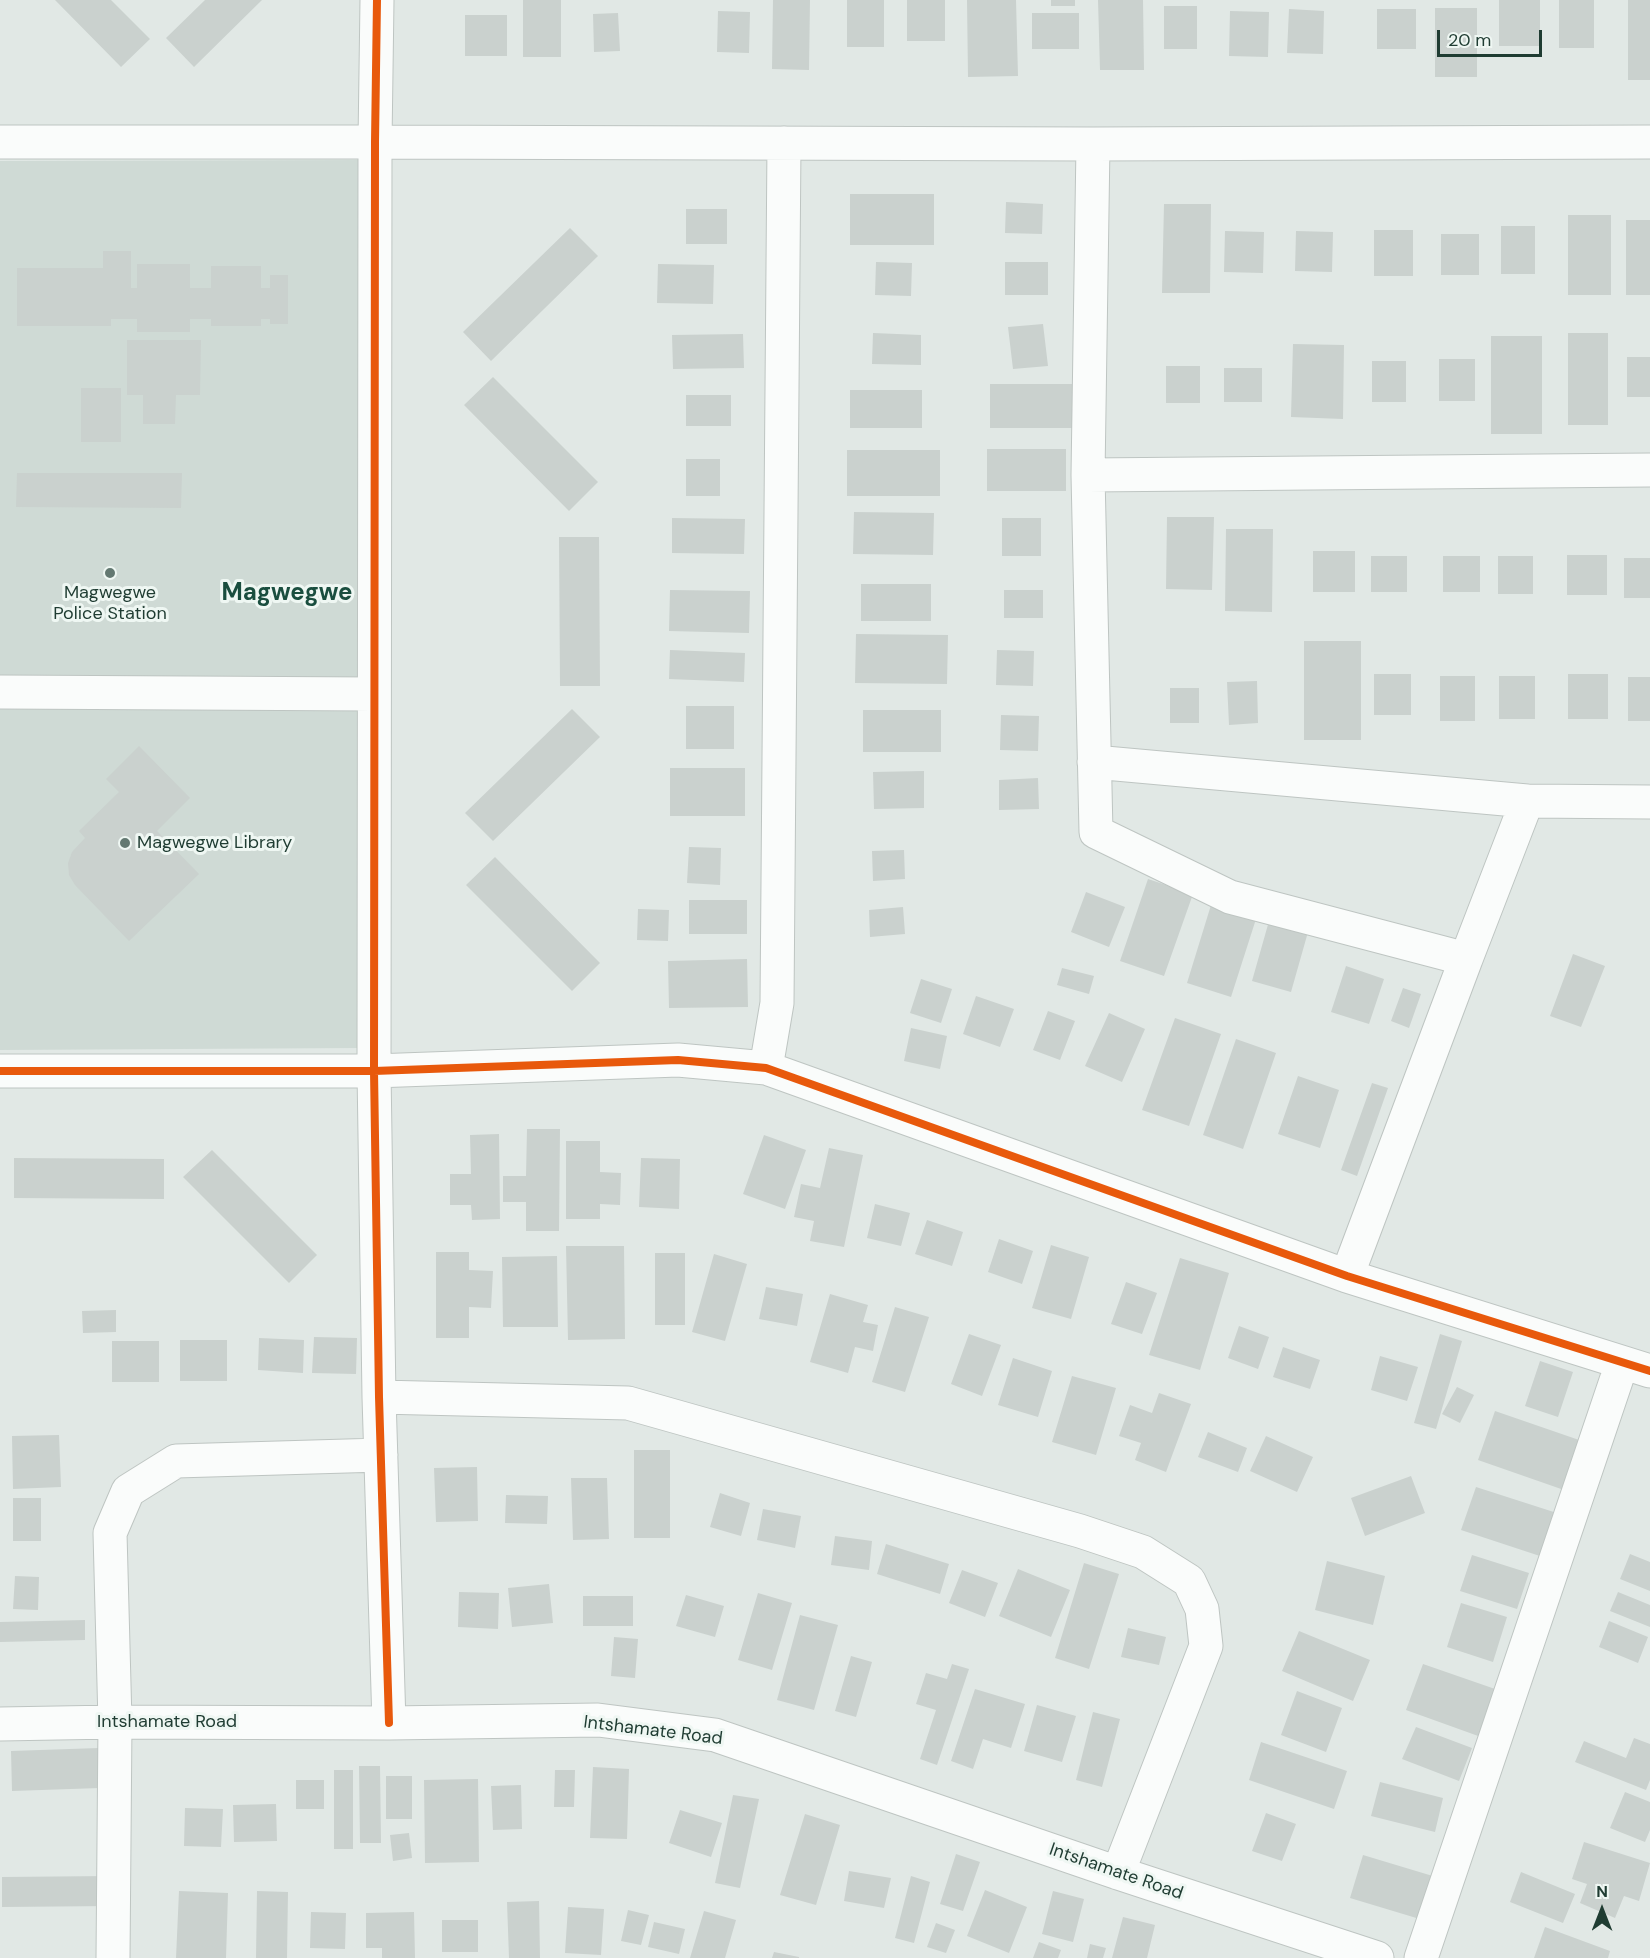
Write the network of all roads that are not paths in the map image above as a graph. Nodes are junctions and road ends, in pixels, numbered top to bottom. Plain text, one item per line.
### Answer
1 (377, 0) edge
2 (0, 142) edge
3 (375, 142) junction
4 (1650, 142) edge
5 (784, 143) junction
6 (1093, 144) junction
7 (1650, 470) edge
8 (1088, 475) junction
9 (0, 692) edge
10 (374, 694) junction
11 (1094, 762) junction
12 (1527, 801) junction
13 (1650, 802) edge
14 (1466, 959) junction
15 (766, 1068) junction
16 (0, 1071) edge
17 (374, 1071) junction
18 (1347, 1276) junction
19 (1636, 1367) edge
20 (379, 1397) junction
21 (381, 1455) junction
22 (115, 1722) junction
23 (388, 1723) junction
24 (0, 1724) edge
25 (1118, 1873) junction
26 (113, 1958) edge
27 (1377, 1958) edge
28 (1421, 1958) edge

1 - 3 street
2 - 3 street
3 - 5 street
3 - 10 street
4 - 6 street
5 - 6 street
5 - 15 street
6 - 8 street
7 - 8 street
8 - 11 street
9 - 10 street
10 - 17 street
11 - 12 street
11 - 14 street
12 - 13 street
12 - 14 street
14 - 18 street
15 - 17 street
15 - 18 street
16 - 17 street
17 - 20 street
18 - 19 street
19 - 28 street
20 - 21 street
20 - 25 street
21 - 22 street
21 - 23 street
22 - 23 street, Intshamate Road
22 - 24 street, Intshamate Road
22 - 26 street
23 - 25 street, Intshamate Road
25 - 27 street, Intshamate Road

